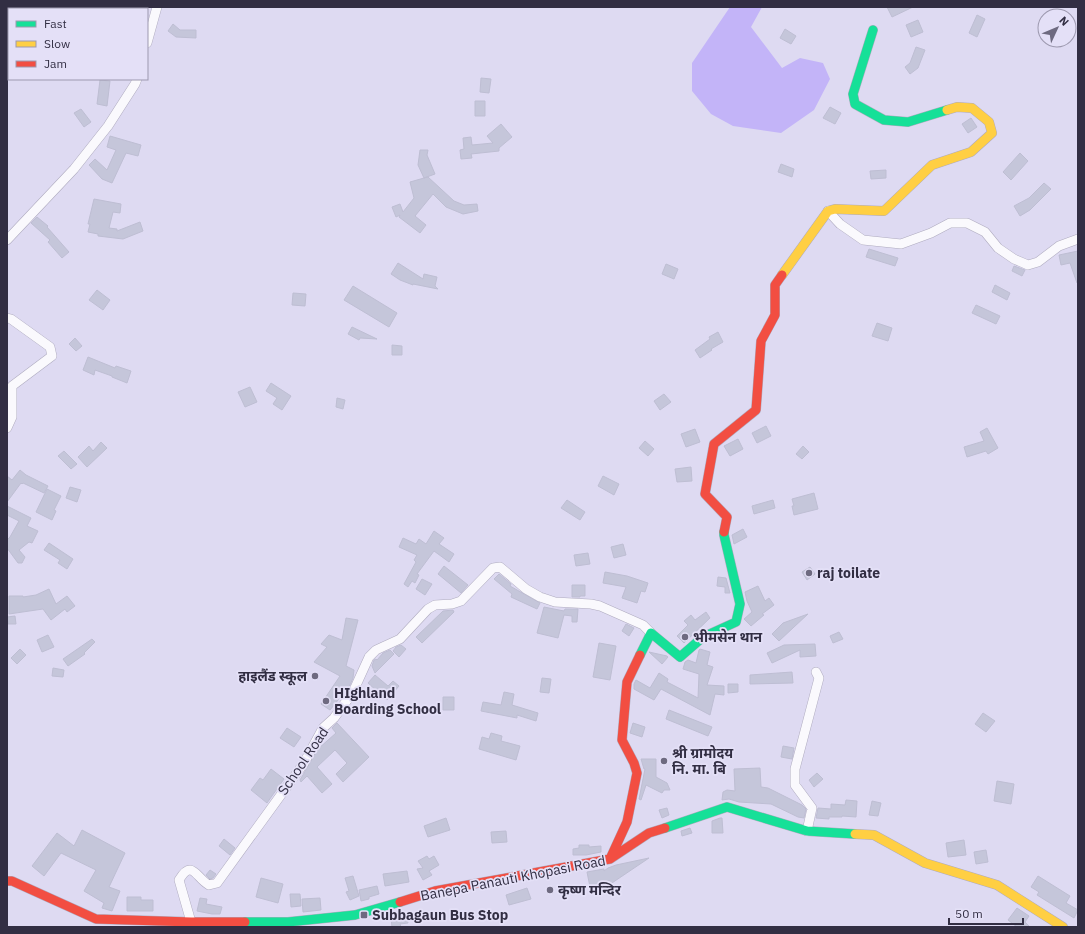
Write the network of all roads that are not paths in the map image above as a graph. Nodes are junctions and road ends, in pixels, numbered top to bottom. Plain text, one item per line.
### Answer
1 (157, 7) edge
2 (874, 30) dead end
3 (148, 39) edge
4 (137, 80) edge
5 (828, 211) junction
6 (1078, 239) edge
7 (7, 240) edge
8 (7, 318) edge
9 (7, 428) edge
10 (651, 633) junction
11 (816, 672) dead end
12 (807, 831) junction
13 (610, 859) junction
14 (7, 881) edge
15 (191, 922) junction
16 (1063, 927) edge

1 - 3 street
2 - 5 street
4 - 7 street
5 - 6 street
5 - 10 street
8 - 9 street
10 - 13 street
10 - 15 street, School Road
11 - 12 street
12 - 13 street, Banepa Panauti Khopasi Road
12 - 16 street, Banepa Panauti Khopasi Road
13 - 15 street, Banepa Panauti Khopasi Road
14 - 15 street, Banepa Panauti Khopasi Road

